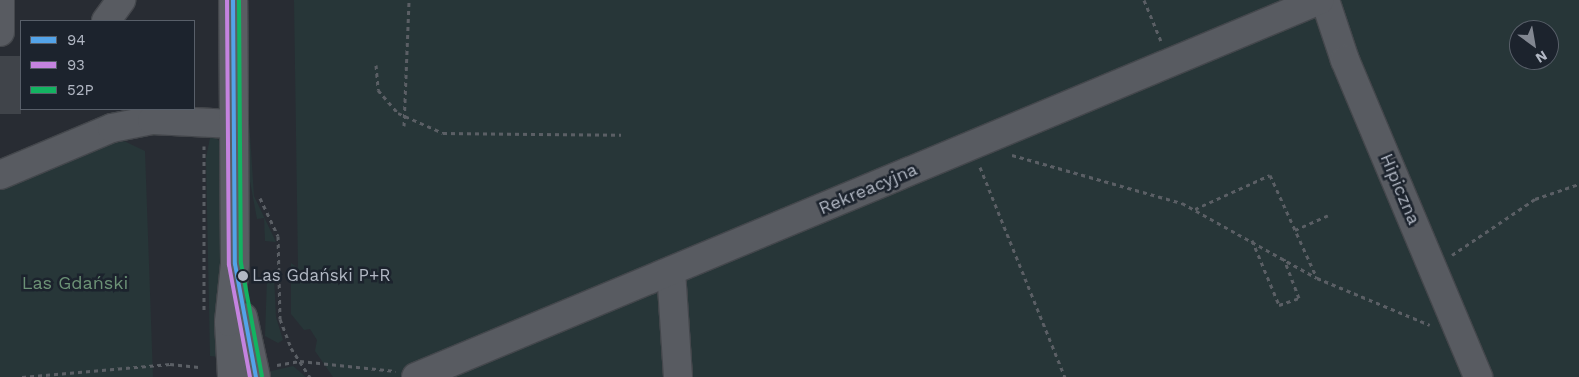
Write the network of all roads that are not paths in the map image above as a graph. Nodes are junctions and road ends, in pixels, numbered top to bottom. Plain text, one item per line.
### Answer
1 (0, 0) edge
2 (121, 0) edge
3 (233, 0) edge
4 (1320, 0) edge
5 (1325, 0) edge
6 (107, 20) edge
7 (0, 32) edge
8 (20, 32) edge
9 (233, 124) junction
10 (0, 175) edge
11 (235, 264) junction
12 (672, 271) junction
13 (264, 371) edge
14 (232, 377) edge
15 (417, 377) edge
16 (678, 377) edge
17 (1478, 377) edge

1 - 7 street
2 - 6 street
3 - 9 main road
4 - 12 street, Rekreacyjna
5 - 17 street, Hipiczna
7 - 8 street
9 - 10 street
9 - 11 main road
11 - 13 main road
11 - 14 main road
12 - 15 street, Rekreacyjna
12 - 16 street

